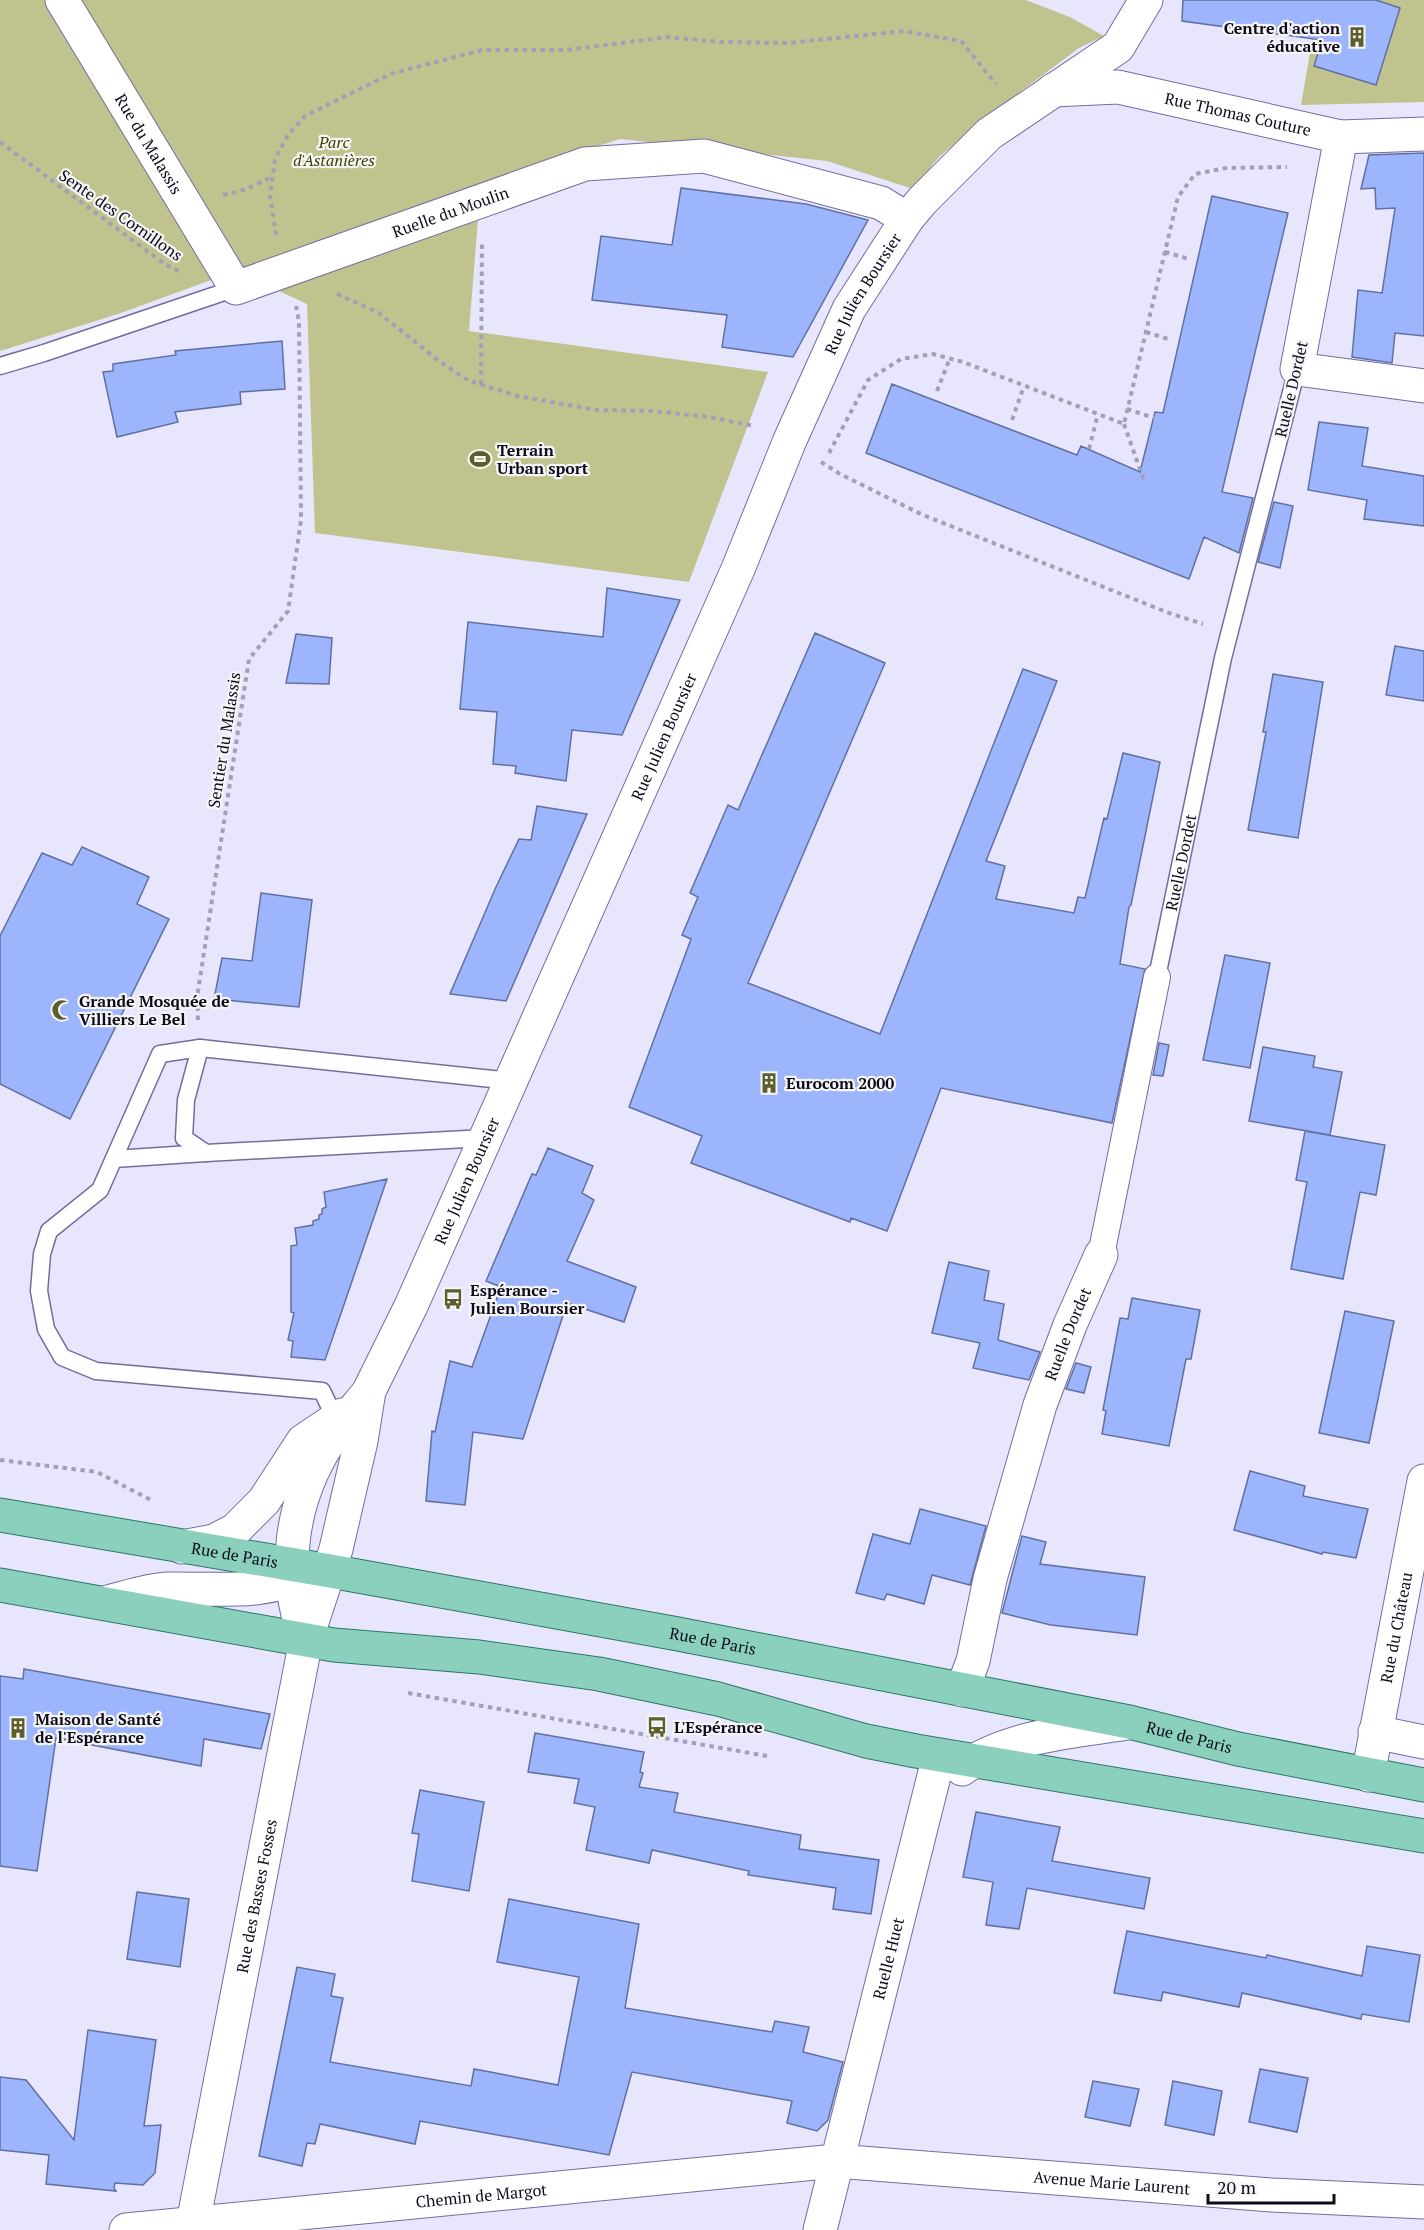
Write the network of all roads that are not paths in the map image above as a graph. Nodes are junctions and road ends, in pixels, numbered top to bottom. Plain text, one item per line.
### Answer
1 (62, 0) edge
2 (1146, 0) edge
3 (1052, 90) junction
4 (1424, 134) edge
5 (1339, 151) junction
6 (907, 219) junction
7 (236, 288) junction
8 (0, 366) edge
9 (1297, 369) junction
10 (1424, 386) edge
11 (1157, 978) joint
12 (200, 1048) junction
13 (511, 1081) junction
14 (485, 1138) junction
15 (206, 1153) junction
16 (114, 1159) junction
17 (1101, 1255) joint
18 (355, 1405) junction
19 (1424, 1481) edge
20 (0, 1515) edge
21 (182, 1547) junction
22 (313, 1567) junction
23 (0, 1585) edge
24 (104, 1603) junction
25 (306, 1640) junction
26 (962, 1690) junction
27 (1129, 1722) junction
28 (1375, 1732) junction
29 (1424, 1742) edge
30 (939, 1755) junction
31 (972, 1761) junction
32 (1368, 1775) junction
33 (1424, 1785) edge
34 (930, 1799) junction
35 (1424, 1836) edge
36 (836, 2161) junction
37 (1424, 2202) edge
38 (193, 2223) junction
39 (126, 2230) edge
40 (820, 2230) edge

1 - 7 street, Rue du Malassis
2 - 3 street, Rue Julien Boursier
3 - 5 street, Rue Thomas Couture
3 - 6 street, Rue Julien Boursier
4 - 5 street, Rue Thomas Couture
5 - 9 street, Ruelle Dordet
6 - 7 street, Ruelle du Moulin
6 - 13 street, Rue Julien Boursier
7 - 8 lane, Ruelle du Moulin
9 - 10 street
9 - 11 lane, Ruelle Dordet
11 - 17 street, Ruelle Dordet
12 - 13 lane
12 - 15 lane
12 - 16 lane
13 - 14 street, Rue Julien Boursier
14 - 15 lane
14 - 18 street, Rue Julien Boursier
15 - 16 lane
16 - 18 lane
17 - 26 street, Ruelle Dordet
18 - 21 street
18 - 22 street, Rue Julien Boursier
18 - 22 street
19 - 28 street, Rue du Château
20 - 21 main road, Rue de Paris
21 - 22 main road, Rue de Paris
22 - 24 street
22 - 25 street, Rue des Basses Fosses
22 - 26 main road, Rue de Paris
23 - 24 main road
24 - 25 main road
25 - 30 main road
25 - 38 street, Rue des Basses Fosses
26 - 27 main road, Rue de Paris
27 - 31 street
27 - 32 main road, Rue de Paris
28 - 29 street
28 - 32 street, Rue du Château
30 - 31 main road
30 - 34 street, Ruelle Huet
31 - 34 street
31 - 35 main road
32 - 33 main road, Rue de Paris
34 - 36 street, Ruelle Huet
36 - 37 street, Avenue Marie Laurent
36 - 38 street, Chemin de Margot
36 - 40 street, Ruelle Huet
38 - 39 street, Chemin de Margot

